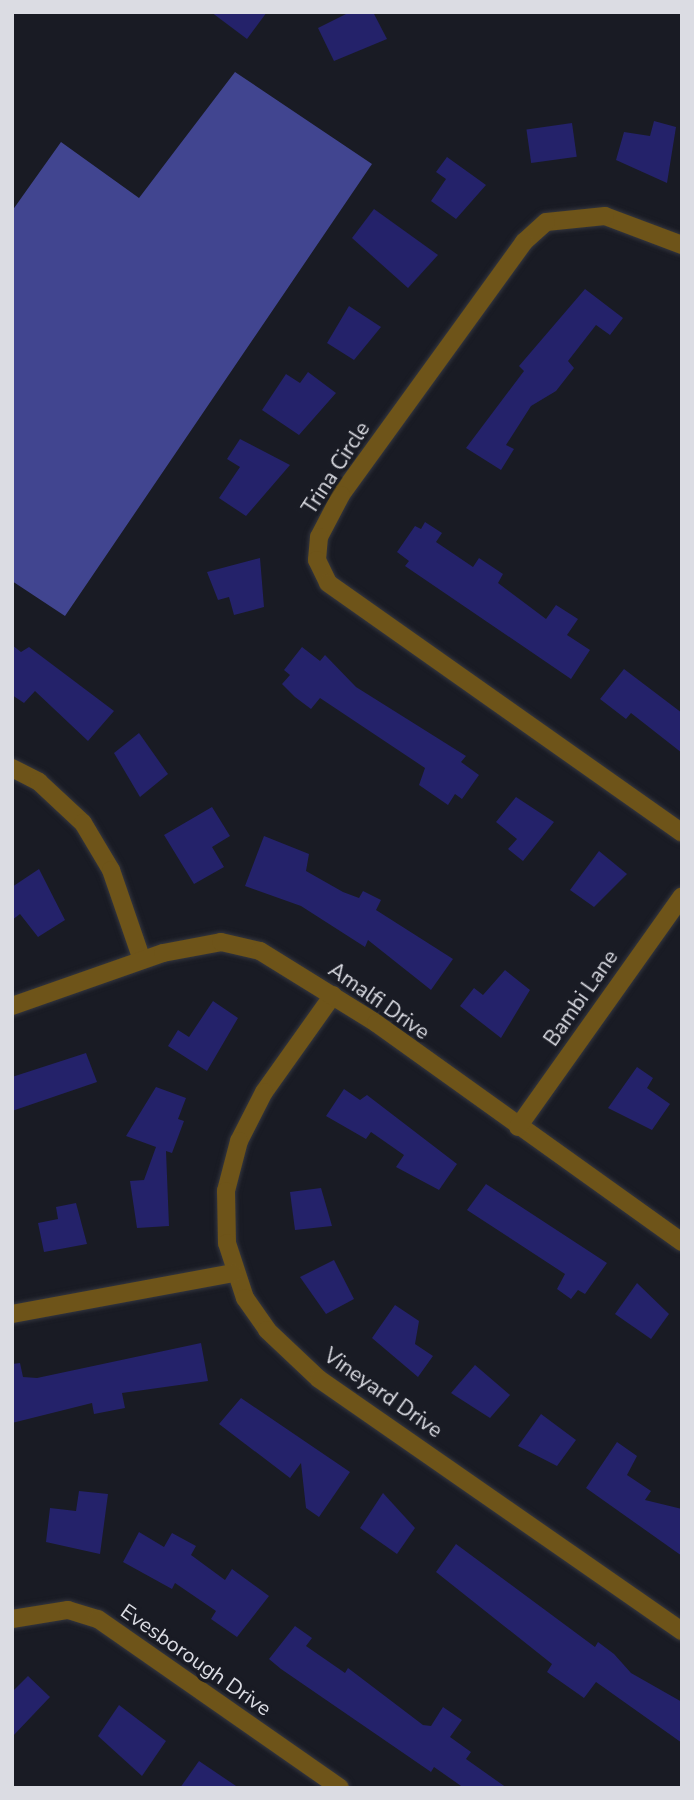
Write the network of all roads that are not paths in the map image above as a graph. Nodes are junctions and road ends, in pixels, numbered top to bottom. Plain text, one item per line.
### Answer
1 (682, 245) edge
2 (12, 768) edge
3 (682, 833) edge
4 (682, 896) edge
5 (142, 960) junction
6 (333, 995) junction
7 (12, 1006) edge
8 (517, 1127) junction
9 (682, 1242) edge
10 (233, 1273) junction
11 (12, 1314) edge
12 (12, 1619) edge
13 (682, 1631) edge
14 (340, 1788) edge

1 - 3 street, Trina Circle
2 - 5 street
4 - 8 street, Bambi Lane
5 - 6 street, Amalfi Drive
5 - 7 street, Amalfi Drive
6 - 8 street, Amalfi Drive
6 - 10 street, Vineyard Drive
8 - 9 street, Amalfi Drive
10 - 11 street
10 - 13 street, Vineyard Drive
12 - 14 street, Evesborough Drive

